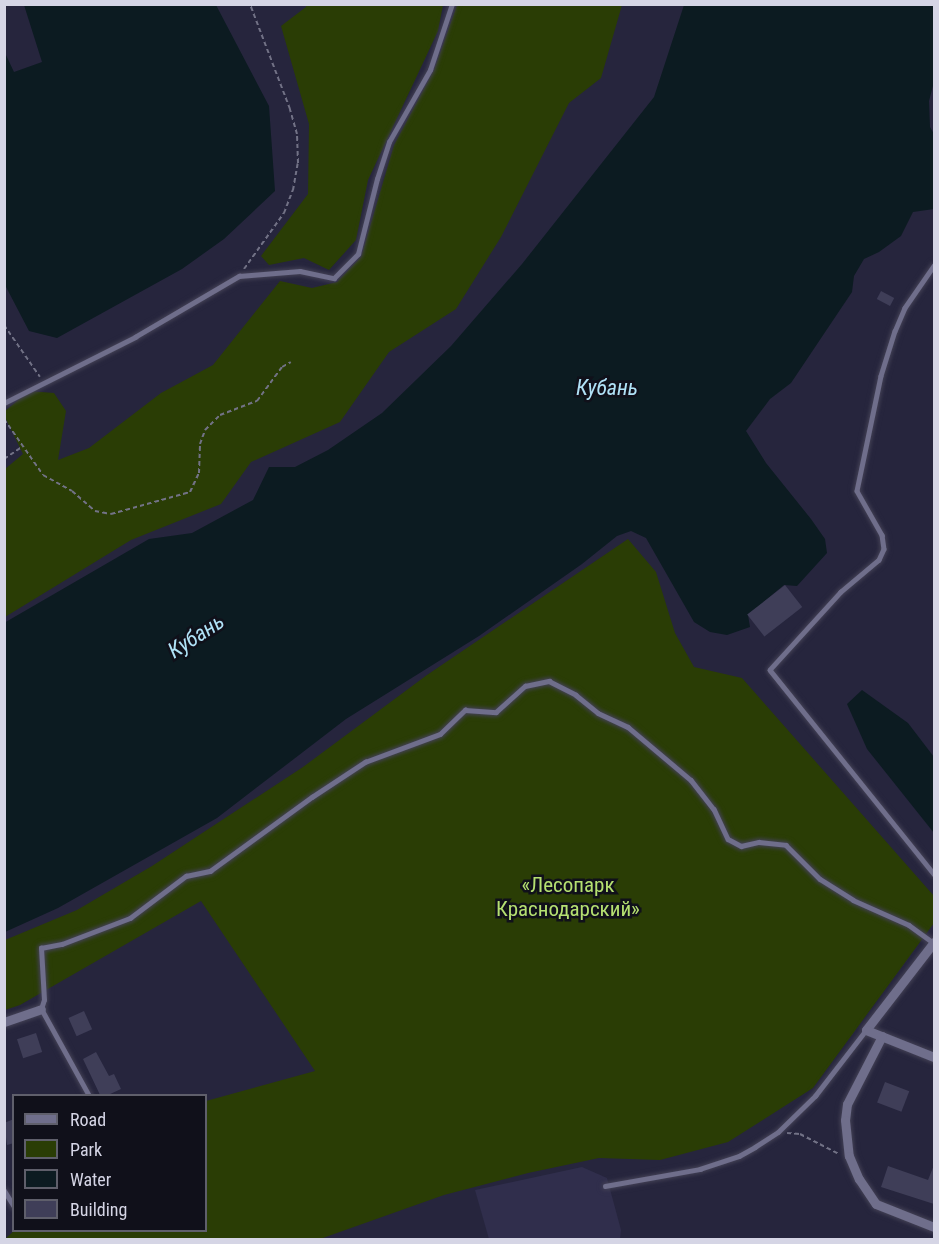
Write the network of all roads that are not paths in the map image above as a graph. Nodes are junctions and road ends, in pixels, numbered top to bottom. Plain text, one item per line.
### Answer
1 (452, 4) edge
2 (934, 266) edge
3 (4, 403) edge
4 (934, 874) edge
5 (934, 943) edge
6 (41, 1010) junction
7 (4, 1022) edge
8 (866, 1030) junction
9 (882, 1036) junction
10 (934, 1057) edge
11 (88, 1094) edge
12 (605, 1186) dead end
13 (4, 1190) edge
14 (12, 1203) edge
15 (934, 1227) edge

1 - 3 lane
2 - 4 lane
5 - 6 lane
5 - 8 street
6 - 7 street
6 - 11 lane
8 - 9 street
8 - 12 lane
9 - 10 street
9 - 15 street
13 - 14 lane

